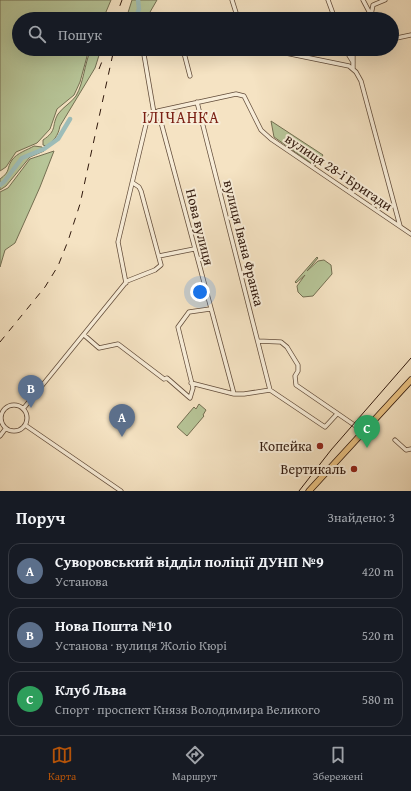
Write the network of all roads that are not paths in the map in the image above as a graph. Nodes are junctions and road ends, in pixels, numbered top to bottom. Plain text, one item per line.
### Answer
1 (232, 0) edge
2 (328, 0) edge
3 (363, 0) edge
4 (385, 0) edge
5 (236, 12) edge
6 (332, 12) edge
7 (369, 12) edge
8 (372, 12) edge
9 (411, 34) edge
10 (399, 38) edge
11 (144, 56) edge
12 (185, 56) edge
13 (303, 56) edge
14 (349, 56) edge
15 (353, 56) edge
16 (353, 62) junction
17 (353, 68) junction
18 (190, 76) dead end
19 (197, 102) junction
20 (158, 111) junction
21 (154, 113) junction
22 (133, 183) junction
23 (400, 226) junction
24 (411, 234) edge
25 (194, 249) junction
26 (159, 256) junction
27 (126, 283) junction
28 (210, 309) junction
29 (84, 335) junction
30 (258, 341) junction
31 (411, 380) edge
32 (191, 383) junction
33 (270, 390) junction
34 (234, 394) junction
35 (23, 409) junction
36 (337, 414) junction
37 (25, 425) junction
38 (6, 428) junction
39 (363, 431) junction
40 (0, 436) edge
41 (395, 440) dead end
42 (411, 449) edge
43 (121, 491) edge
44 (309, 491) edge

1 - 5 street
2 - 6 street
3 - 7 street
4 - 8 street
9 - 10 street
11 - 21 street
12 - 18 street
13 - 17 street
14 - 16 street
15 - 16 street
16 - 17 street
17 - 23 street
19 - 20 street
19 - 23 street, вулиця 28-ї Бригади
19 - 30 street, вулиця Івана Франка
20 - 21 street
20 - 25 street, Нова вулиця
21 - 22 street
22 - 26 street
22 - 27 street
23 - 24 street, вулиця 28-ї Бригади
25 - 26 street
25 - 28 street, Нова вулиця
26 - 27 street
27 - 29 street
28 - 32 street
28 - 34 street, Нова вулиця
29 - 32 street
29 - 35 street
30 - 33 street, вулиця Івана Франка
30 - 36 street
31 - 39 highway
32 - 34 street
33 - 34 street
33 - 36 street
35 - 37 street
35 - 38 street
36 - 39 street
37 - 38 street
37 - 43 street
38 - 40 street
39 - 44 highway
41 - 42 street

